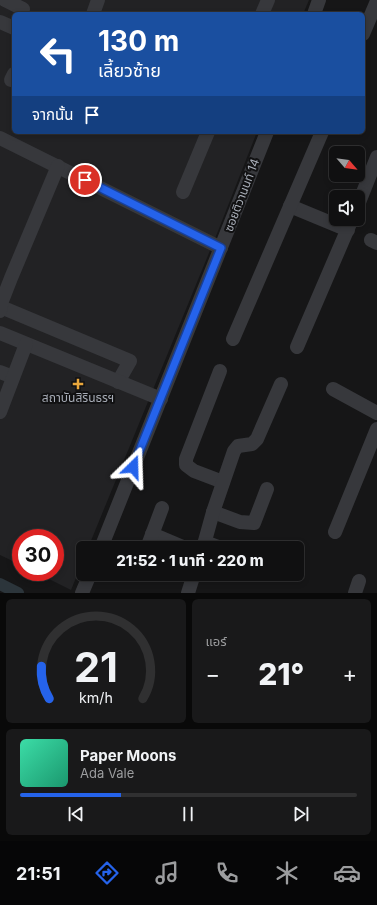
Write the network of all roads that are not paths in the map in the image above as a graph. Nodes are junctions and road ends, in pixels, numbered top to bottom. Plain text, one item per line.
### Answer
1 (5, 0) edge
2 (98, 0) edge
3 (268, 0) edge
4 (319, 0) edge
5 (377, 1) edge
6 (24, 8) edge
7 (94, 12) edge
8 (263, 12) edge
9 (315, 12) edge
10 (0, 22) edge
11 (12, 27) edge
12 (365, 29) edge
13 (207, 134) edge
14 (266, 134) edge
15 (321, 134) edge
16 (1, 143) edge
17 (377, 157) edge
18 (58, 166) junction
19 (364, 190) edge
20 (183, 192) dead end
21 (290, 206) junction
22 (329, 218) edge
23 (349, 226) edge
24 (221, 248) junction
25 (0, 309) edge
26 (0, 333) edge
27 (233, 339) dead end
28 (26, 344) junction
29 (297, 347) dead end
30 (220, 371) dead end
31 (0, 372) edge
32 (13, 377) junction
33 (118, 382) junction
34 (281, 384) dead end
35 (333, 389) dead end
36 (161, 399) junction
37 (0, 412) edge
38 (377, 413) edge
39 (377, 429) edge
40 (223, 482) junction
41 (267, 489) dead end
42 (162, 508) dead end
43 (213, 512) junction
44 (335, 532) dead end
45 (152, 534) junction
46 (104, 541) edge
47 (150, 541) edge
48 (169, 541) edge
49 (205, 541) edge
50 (193, 581) edge
51 (191, 592) edge

1 - 6 street
2 - 7 street
3 - 8 street
4 - 9 street
5 - 12 street
10 - 11 street
13 - 20 street
14 - 24 street, ซอยติวานนท์ 14
15 - 21 street
16 - 18 street
17 - 19 street
18 - 24 street
18 - 25 street
21 - 22 street
21 - 27 street
23 - 29 street
24 - 36 street, ซอยติวานนท์ 14
25 - 33 street
26 - 28 street
28 - 32 street
28 - 33 street
30 - 40 street
31 - 32 street
32 - 37 street
33 - 36 street
34 - 40 street
35 - 38 street
36 - 46 street, ซอยติวานนท์ 14
39 - 44 street
40 - 43 street
41 - 43 street
42 - 45 street
43 - 49 street
45 - 47 street
45 - 48 street
50 - 51 street

